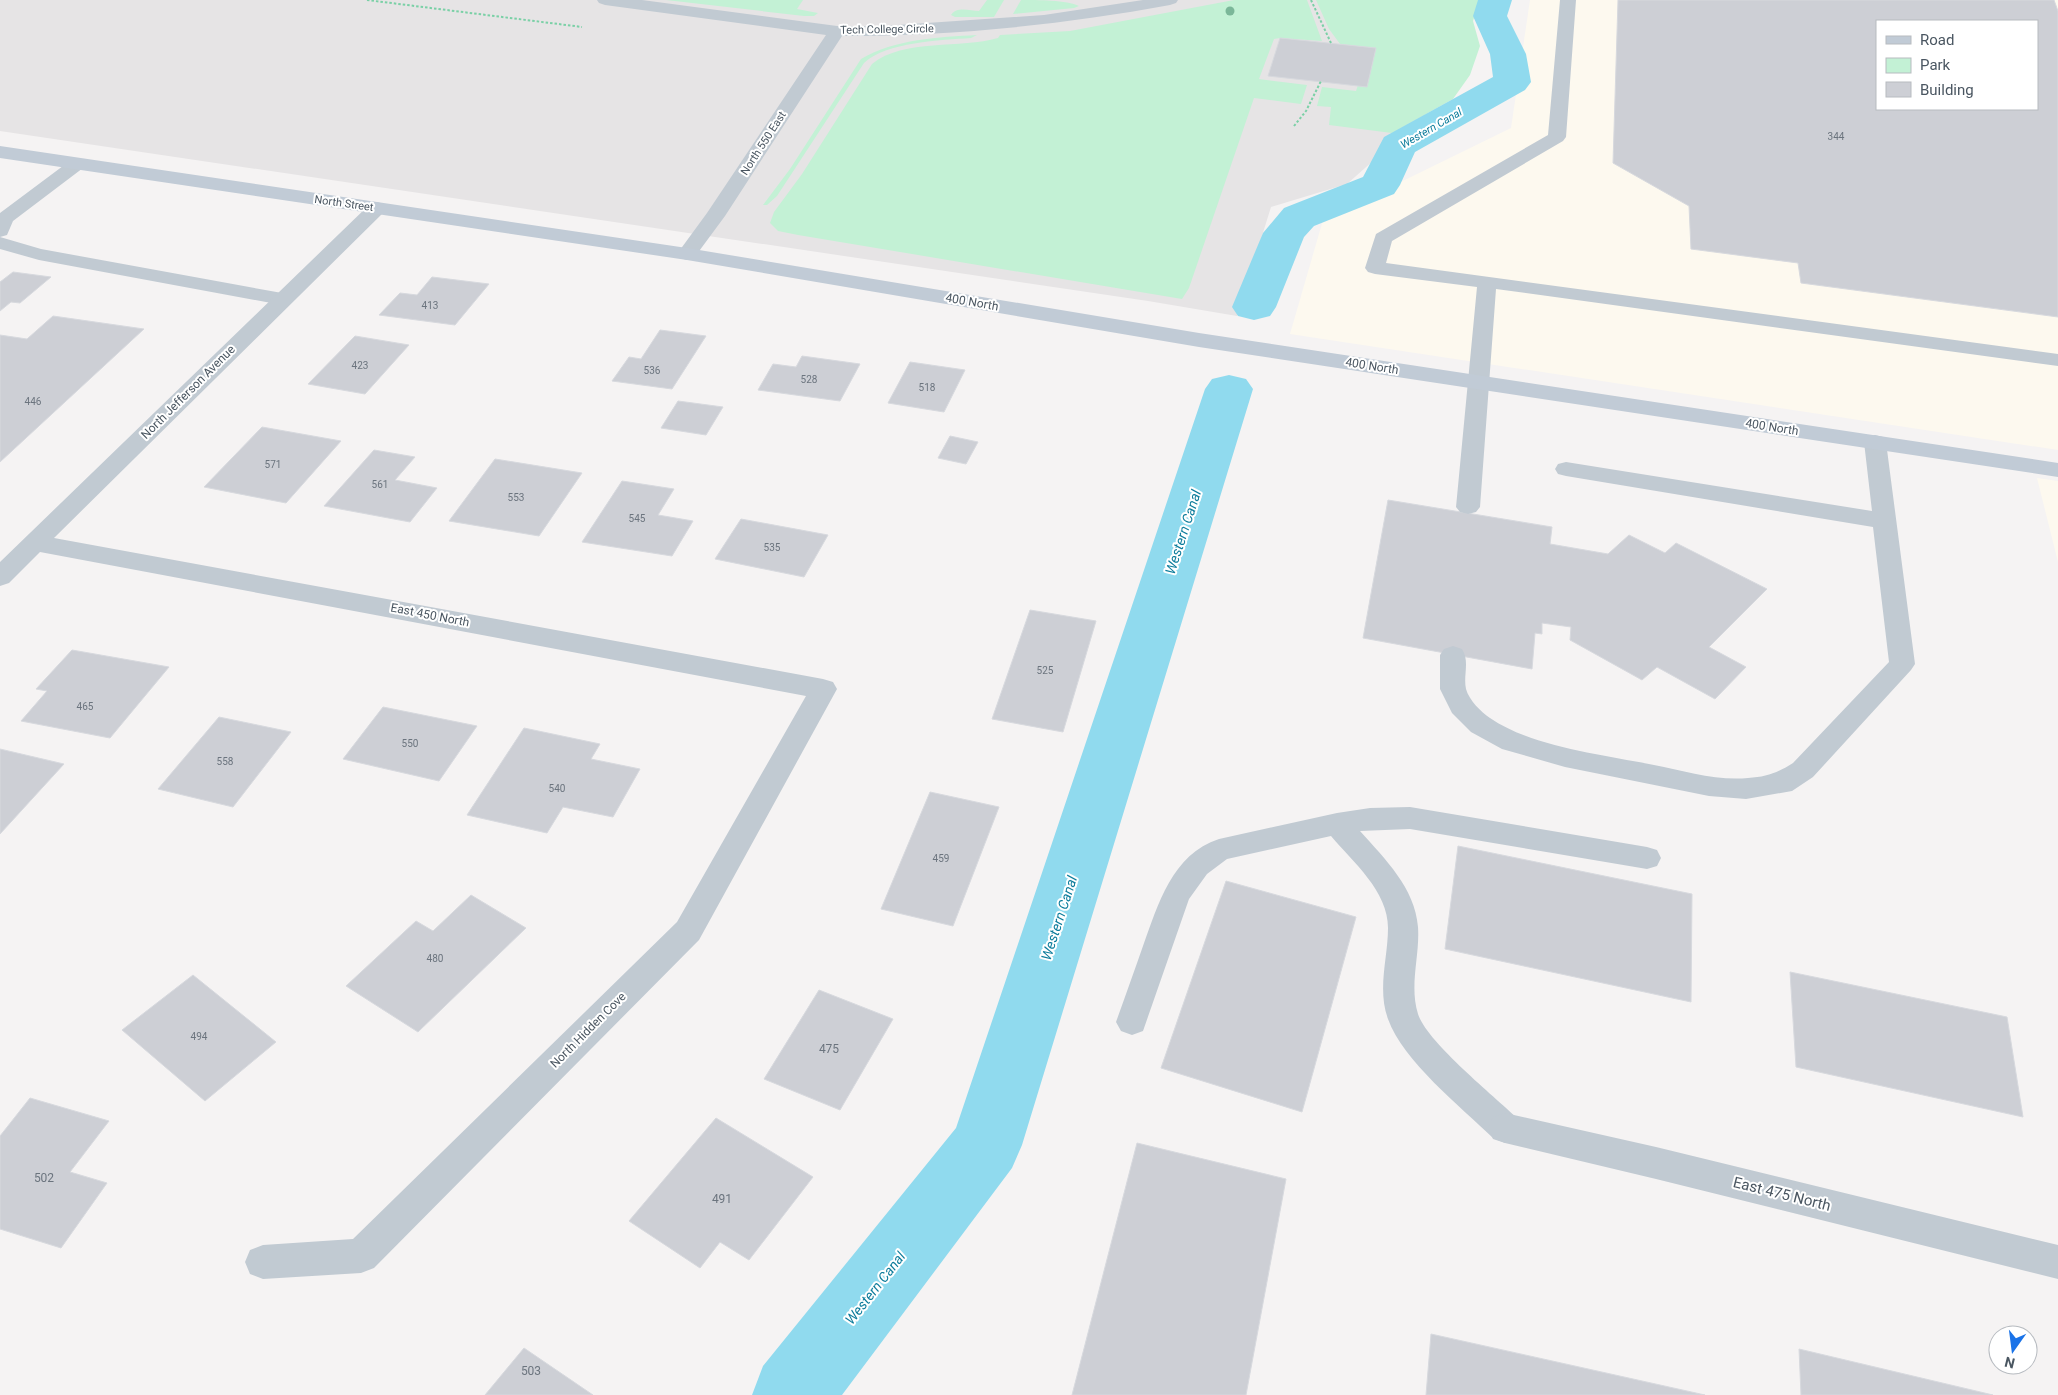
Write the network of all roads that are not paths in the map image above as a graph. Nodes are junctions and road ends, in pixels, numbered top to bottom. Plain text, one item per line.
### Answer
1 (604, 0) edge
2 (1170, 0) edge
3 (1568, 0) edge
4 (837, 31) junction
5 (0, 152) edge
6 (77, 164) junction
7 (377, 208) junction
8 (0, 231) edge
9 (0, 243) edge
10 (687, 254) junction
11 (1487, 282) junction
12 (282, 299) junction
13 (2058, 360) edge
14 (1480, 382) junction
15 (1875, 442) junction
16 (1566, 469) dead end
17 (2058, 470) edge
18 (1468, 507) dead end
19 (1884, 521) junction
20 (36, 543) junction
21 (0, 577) edge
22 (1453, 655) dead end
23 (823, 689) joint
24 (1337, 824) junction
25 (1648, 858) dead end
26 (1132, 1022) dead end
27 (1505, 1128) joint
28 (263, 1262) dead end
29 (2058, 1262) edge

1 - 4 street, Tech College Circle
2 - 4 street, Tech College Circle
3 - 11 lane
4 - 10 street, North 550 East
5 - 6 main road, North Street
6 - 7 main road, North Street
6 - 8 lane
7 - 10 main road, North Street
7 - 12 street, North Jefferson Avenue
9 - 12 lane
10 - 14 main road, 400 North
11 - 13 lane
11 - 14 lane
12 - 20 street, North Jefferson Avenue
14 - 15 main road, 400 North
14 - 18 lane
15 - 17 main road, 400 North
15 - 19 lane
16 - 19 lane
19 - 22 lane
20 - 21 street, North Jefferson Avenue
20 - 23 street, East 450 North
23 - 28 street, North Hidden Cove
24 - 25 lane
24 - 26 lane
24 - 27 lane
27 - 29 street, East 475 North

